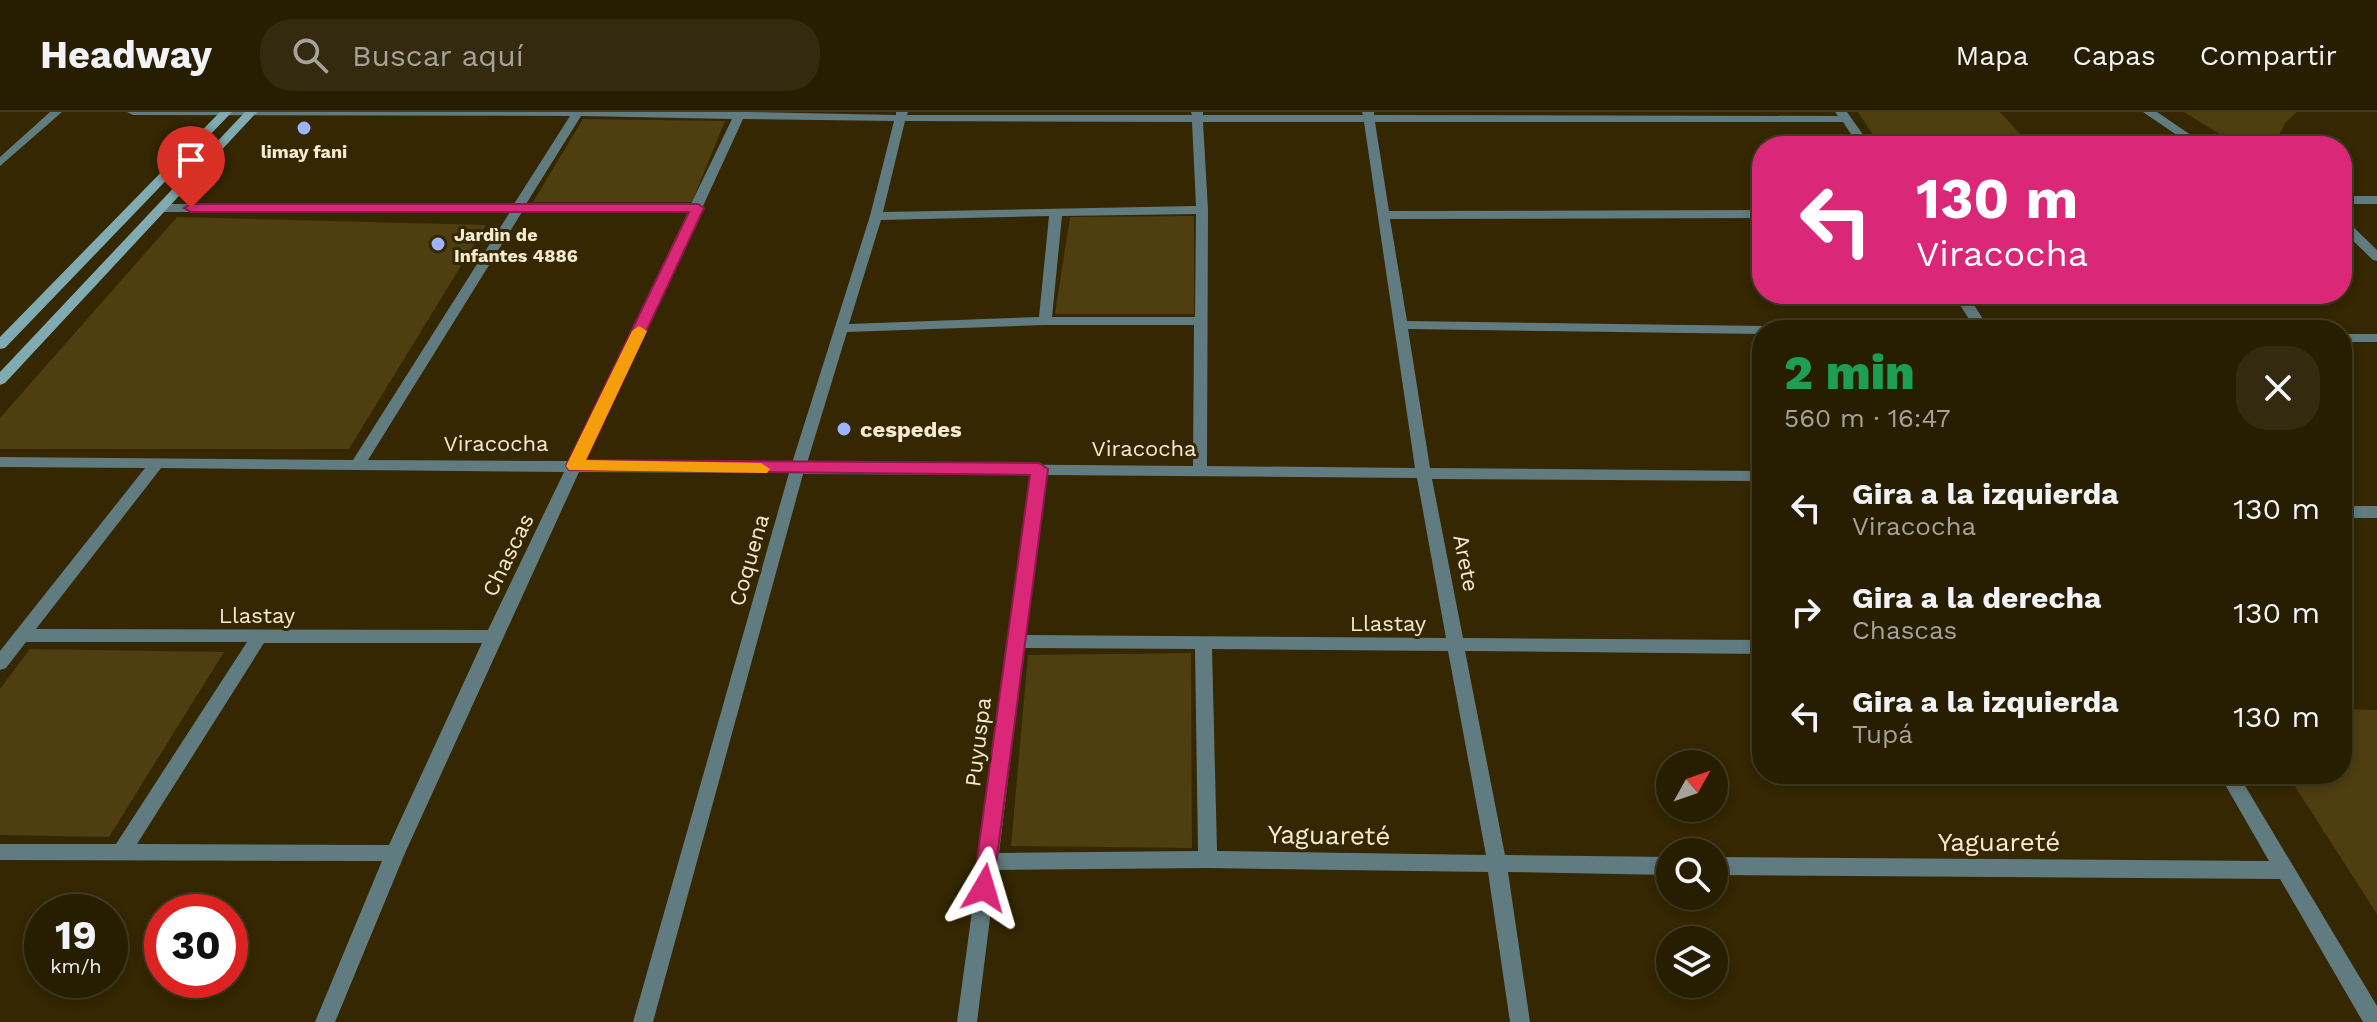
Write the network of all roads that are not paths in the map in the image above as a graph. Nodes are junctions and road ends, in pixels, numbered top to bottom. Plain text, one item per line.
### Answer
1 (56, 112) edge
2 (133, 112) edge
3 (578, 112) edge
4 (2149, 112) edge
5 (225, 113) edge
6 (250, 113) edge
7 (740, 113) edge
8 (901, 115) edge
9 (1197, 115) edge
10 (1368, 115) edge
11 (1652, 115) edge
12 (1843, 115) edge
13 (1858, 136) edge
14 (2186, 136) edge
15 (0, 163) edge
16 (2352, 200) edge
17 (2377, 200) edge
18 (519, 207) junction
19 (161, 208) junction
20 (698, 208) junction
21 (1202, 210) junction
22 (1056, 212) junction
23 (1752, 214) edge
24 (1384, 215) junction
25 (876, 216) junction
26 (2352, 233) edge
27 (2377, 257) edge
28 (1045, 321) junction
29 (1201, 321) junction
30 (1400, 325) junction
31 (842, 328) junction
32 (1752, 330) edge
33 (2352, 338) edge
34 (2377, 338) edge
35 (0, 345) edge
36 (0, 380) edge
37 (0, 462) edge
38 (157, 463) junction
39 (358, 464) junction
40 (575, 466) junction
41 (1039, 469) junction
42 (797, 470) junction
43 (1200, 470) junction
44 (1423, 472) junction
45 (1752, 476) edge
46 (2352, 512) edge
47 (2377, 512) edge
48 (21, 635) junction
49 (259, 637) junction
50 (493, 637) junction
51 (1015, 641) junction
52 (1203, 644) junction
53 (1458, 645) junction
54 (1752, 647) edge
55 (0, 663) edge
56 (2234, 784) edge
57 (122, 851) junction
58 (0, 852) edge
59 (395, 853) junction
60 (1208, 859) junction
61 (988, 862) junction
62 (1497, 864) junction
63 (1656, 866) edge
64 (1728, 866) edge
65 (2284, 870) junction
66 (325, 1022) edge
67 (643, 1022) edge
68 (967, 1022) edge
69 (1520, 1022) edge
70 (2375, 1022) edge

1 - 15 street
2 - 5 street
3 - 6 street
3 - 7 street
3 - 18 street
4 - 14 street
5 - 6 street
5 - 35 street
6 - 19 street
7 - 8 street
7 - 20 street, Chascas
8 - 9 street
8 - 25 street, Coquena
9 - 10 street
9 - 21 street
10 - 11 street
10 - 24 street, Arete
11 - 12 street
12 - 13 street
16 - 17 street
18 - 19 street
18 - 20 street
18 - 39 street
19 - 36 street
20 - 40 street, Chascas
21 - 22 street
21 - 29 street
22 - 25 street
22 - 28 street
23 - 24 street
24 - 30 street, Arete
25 - 31 street, Coquena
26 - 27 street
28 - 29 street
28 - 31 street
29 - 43 street
30 - 32 street
30 - 44 street, Arete
31 - 42 street, Coquena
33 - 34 street
37 - 38 street, Viracocha
38 - 39 street, Viracocha
38 - 48 street
39 - 40 street, Viracocha
40 - 42 street, Viracocha
40 - 50 street, Chascas
41 - 42 street, Viracocha
41 - 43 street, Viracocha
41 - 51 street, Puyuspa
42 - 67 street, Coquena
43 - 44 street, Viracocha
44 - 45 street, Viracocha
44 - 53 street, Arete
46 - 47 street
48 - 49 street, Llastay
48 - 55 street
49 - 50 street, Llastay
49 - 57 street
50 - 59 street, Chascas
51 - 52 street, Llastay
51 - 61 street, Puyuspa
52 - 53 street, Llastay
52 - 60 street
53 - 54 street, Llastay
53 - 62 street, Arete
56 - 65 street
57 - 58 street
57 - 59 street
59 - 66 street, Chascas
60 - 61 street, Yaguareté
60 - 62 street, Yaguareté
61 - 68 street, Puyuspa
62 - 63 street, Yaguareté
62 - 69 street, Arete
64 - 65 street, Yaguareté
65 - 70 street

